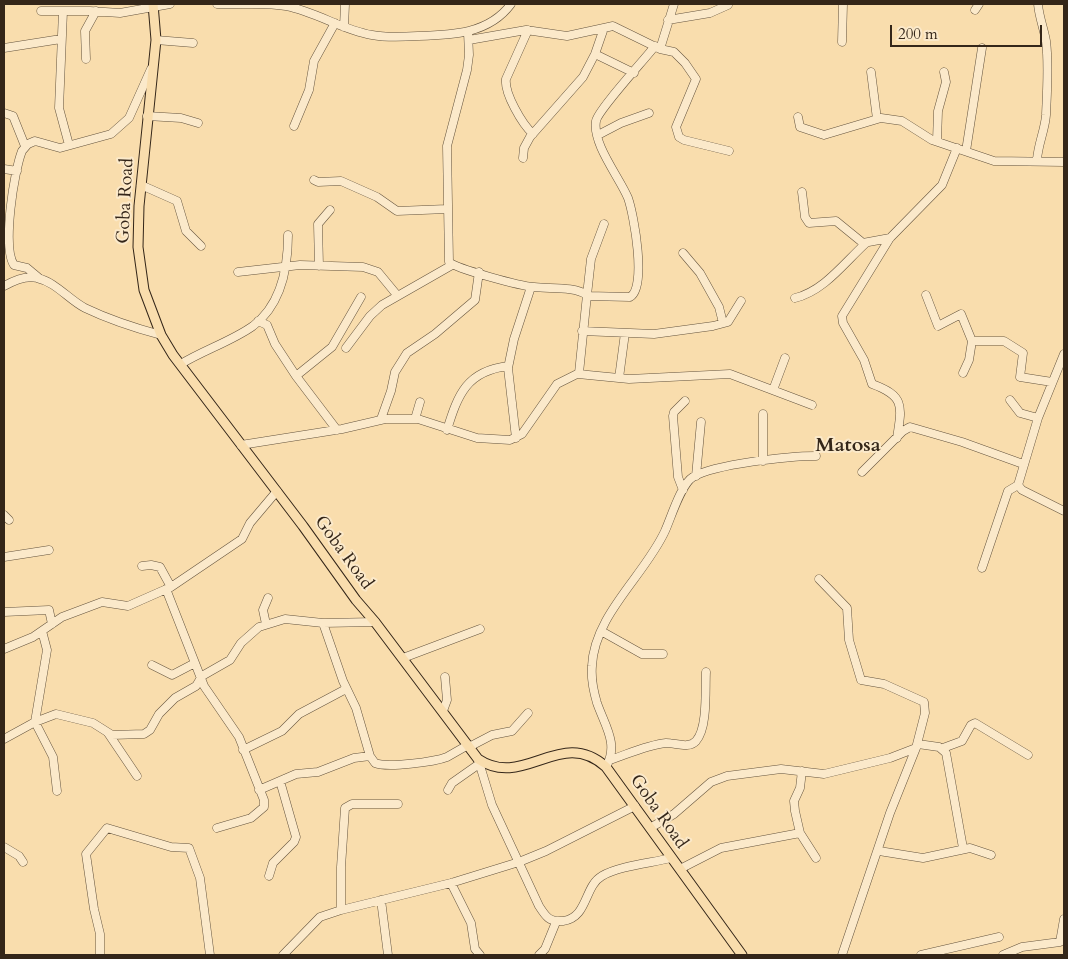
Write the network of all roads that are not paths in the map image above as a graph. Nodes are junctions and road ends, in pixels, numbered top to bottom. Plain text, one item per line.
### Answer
1 (112, 4) edge
2 (170, 4) edge
3 (217, 4) edge
4 (239, 4) edge
5 (345, 4) edge
6 (511, 4) edge
7 (674, 4) edge
8 (843, 4) edge
9 (1038, 4) edge
10 (728, 5) dead end
11 (153, 6) edge
12 (67, 8) edge
13 (40, 11) dead end
14 (96, 11) junction
15 (112, 12) junction
16 (668, 20) junction
17 (335, 23) junction
18 (344, 27) junction
19 (604, 28) junction
20 (528, 30) junction
21 (468, 36) junction
22 (60, 39) junction
23 (156, 40) junction
24 (842, 42) dead end
25 (194, 43) dead end
26 (4, 48) edge
27 (658, 48) junction
28 (982, 48) dead end
29 (595, 54) junction
30 (86, 59) dead end
31 (152, 66) junction
32 (871, 72) dead end
33 (944, 72) dead end
34 (634, 73) junction
35 (4, 113) edge
36 (649, 113) dead end
37 (147, 116) junction
38 (798, 117) dead end
39 (877, 119) junction
40 (198, 123) dead end
41 (294, 126) dead end
42 (532, 134) junction
43 (598, 135) junction
44 (937, 142) junction
45 (69, 145) junction
46 (25, 146) junction
47 (962, 150) junction
48 (729, 151) dead end
49 (523, 158) dead end
50 (1037, 160) junction
51 (1064, 162) edge
52 (4, 169) edge
53 (16, 171) junction
54 (314, 180) dead end
55 (141, 185) junction
56 (802, 192) dead end
57 (447, 209) junction
58 (330, 210) dead end
59 (604, 224) dead end
60 (288, 234) dead end
61 (890, 238) junction
62 (866, 243) junction
63 (201, 246) dead end
64 (683, 253) dead end
65 (452, 265) junction
66 (286, 266) junction
67 (319, 266) junction
68 (238, 272) dead end
69 (478, 272) junction
70 (39, 278) junction
71 (4, 286) edge
72 (531, 287) junction
73 (397, 295) junction
74 (926, 295) dead end
75 (587, 296) junction
76 (361, 297) dead end
77 (795, 298) dead end
78 (741, 301) dead end
79 (258, 321) junction
80 (723, 323) junction
81 (582, 331) junction
82 (625, 333) junction
83 (161, 335) junction
84 (972, 341) junction
85 (346, 348) dead end
86 (1064, 354) edge
87 (785, 358) dead end
88 (182, 364) junction
89 (508, 366) junction
90 (963, 373) dead end
91 (578, 374) junction
92 (296, 376) junction
93 (619, 378) junction
94 (1052, 382) junction
95 (773, 390) junction
96 (1010, 400) dead end
97 (420, 402) dead end
98 (685, 402) dead end
99 (812, 405) dead end
100 (763, 414) dead end
101 (1038, 418) junction
102 (381, 419) junction
103 (415, 419) junction
104 (701, 422) dead end
105 (337, 430) junction
106 (447, 430) junction
107 (516, 438) junction
108 (897, 438) junction
109 (241, 445) junction
110 (816, 456) dead end
111 (763, 461) junction
112 (1023, 464) junction
113 (862, 472) dead end
114 (696, 476) junction
115 (1018, 485) junction
116 (683, 490) junction
117 (277, 491) junction
118 (1064, 511) edge
119 (50, 550) dead end
120 (4, 557) edge
121 (142, 566) dead end
122 (982, 568) dead end
123 (820, 579) dead end
124 (168, 588) junction
125 (268, 598) dead end
126 (4, 612) edge
127 (375, 622) junction
128 (323, 623) junction
129 (52, 624) junction
130 (266, 624) junction
131 (480, 629) dead end
132 (42, 631) junction
133 (601, 631) junction
134 (4, 649) edge
135 (663, 654) dead end
136 (403, 658) junction
137 (195, 663) junction
138 (152, 665) dead end
139 (706, 672) dead end
140 (201, 677) junction
141 (445, 677) dead end
142 (346, 689) junction
143 (443, 711) junction
144 (528, 713) dead end
145 (35, 722) junction
146 (108, 733) junction
147 (4, 739) edge
148 (469, 746) junction
149 (917, 746) junction
150 (943, 748) junction
151 (243, 750) junction
152 (1028, 755) dead end
153 (370, 756) junction
154 (478, 762) junction
155 (608, 764) junction
156 (802, 771) junction
157 (137, 776) dead end
158 (280, 781) junction
159 (259, 790) junction
160 (448, 790) dead end
161 (57, 791) dead end
162 (398, 804) dead end
163 (635, 806) junction
164 (217, 828) dead end
165 (650, 828) junction
166 (800, 833) junction
167 (4, 847) edge
168 (963, 848) junction
169 (879, 851) junction
170 (991, 855) dead end
171 (671, 858) junction
172 (816, 858) dead end
173 (23, 862) dead end
174 (518, 862) junction
175 (680, 869) junction
176 (268, 876) dead end
177 (451, 883) junction
178 (381, 900) junction
179 (341, 910) junction
180 (1064, 919) edge
181 (556, 922) junction
182 (999, 937) dead end
183 (930, 954) edge
184 (100, 955) edge
185 (210, 955) edge
186 (283, 955) edge
187 (388, 955) edge
188 (480, 955) edge
189 (539, 955) edge
190 (742, 955) edge
191 (842, 955) edge
192 (921, 955) edge
193 (1003, 955) edge

1 - 15 street
2 - 11 street
3 - 4 street
4 - 17 street
5 - 18 street
6 - 21 street
7 - 16 street
8 - 24 street
9 - 50 street
10 - 16 street
11 - 15 street
11 - 23 main road, Goba Road
12 - 13 street
12 - 14 street
12 - 22 street
14 - 15 street
14 - 30 street
16 - 27 street
17 - 18 street
17 - 41 street
18 - 21 street
19 - 20 street
19 - 27 street
19 - 29 street
20 - 21 street
20 - 42 street
21 - 57 street
22 - 26 street
22 - 45 street
23 - 25 street
23 - 31 main road, Goba Road
27 - 34 street
27 - 48 street
28 - 47 street
29 - 34 street
29 - 42 street
31 - 37 main road, Goba Road
31 - 45 street
32 - 39 street
33 - 44 street
34 - 43 street
35 - 46 street
36 - 43 street
37 - 40 street
37 - 55 main road, Goba Road
38 - 39 street
39 - 44 street
42 - 49 street
43 - 75 street
44 - 47 street
45 - 46 street
46 - 53 street
47 - 50 street
47 - 61 street
50 - 51 street
52 - 53 street
53 - 70 street
54 - 57 street
55 - 63 street
55 - 83 main road, Goba Road
56 - 62 street
57 - 65 street
58 - 67 street
59 - 75 street
60 - 66 street
61 - 62 street
61 - 108 street
62 - 77 street
64 - 80 street
65 - 69 street
65 - 73 street
66 - 67 street
66 - 68 street
66 - 79 street
67 - 73 street
69 - 72 street
69 - 102 street
70 - 71 street
70 - 83 street
72 - 75 street
72 - 89 street
73 - 85 street
74 - 84 street
75 - 81 street
76 - 92 street
78 - 80 street
79 - 88 street
79 - 92 street
80 - 82 street
81 - 82 street
81 - 91 street
82 - 93 street
83 - 88 main road, Goba Road
84 - 90 street
84 - 94 street
86 - 94 street
87 - 95 street
88 - 109 main road, Goba Road
89 - 106 street
89 - 107 street
91 - 93 street
91 - 107 street
92 - 105 street
93 - 95 street
94 - 101 street
95 - 99 street
96 - 101 street
97 - 103 street
98 - 116 street
100 - 111 street
101 - 112 street
102 - 103 street
102 - 105 street
103 - 106 street
104 - 114 street
105 - 109 street
106 - 107 street
108 - 112 street
108 - 113 street
109 - 117 main road, Goba Road
110 - 111 street
111 - 114 street
112 - 115 street
114 - 116 street
115 - 118 street
115 - 122 street
116 - 133 street
117 - 124 street
117 - 127 main road, Goba Road
119 - 120 street
121 - 124 street
123 - 149 street
124 - 129 street
124 - 137 street
125 - 130 street
126 - 129 street
127 - 128 street
127 - 136 main road, Goba Road
128 - 130 street
128 - 142 street
129 - 132 street
130 - 140 street
131 - 136 street
132 - 134 street
132 - 145 street
133 - 135 street
133 - 155 street
136 - 143 main road, Goba Road
137 - 138 street
137 - 140 street
139 - 155 street
140 - 146 street
140 - 151 street
141 - 143 street
142 - 151 street
142 - 153 street
143 - 148 main road, Goba Road
144 - 148 street
145 - 146 street
145 - 147 street
145 - 161 street
146 - 157 street
148 - 153 street
148 - 154 main road, Goba Road
149 - 150 street
149 - 156 street
149 - 169 street
150 - 152 street
150 - 168 street
151 - 159 street
153 - 158 street
154 - 155 main road, Goba Road
154 - 160 street
154 - 174 street
155 - 163 main road, Goba Road
156 - 165 street
156 - 166 street
158 - 159 street
158 - 176 street
159 - 164 street
162 - 179 street
163 - 165 main road, Goba Road
163 - 174 street
165 - 171 main road, Goba Road
166 - 172 street
166 - 175 street
167 - 173 street
168 - 169 street
168 - 170 street
169 - 191 street
171 - 175 main road, Goba Road
171 - 181 street
174 - 177 street
174 - 181 street
175 - 190 main road, Goba Road
177 - 178 street
177 - 188 street
178 - 179 street
178 - 187 street
179 - 186 street
180 - 193 street
181 - 189 street
182 - 183 street
183 - 192 street
184 - 185 street

